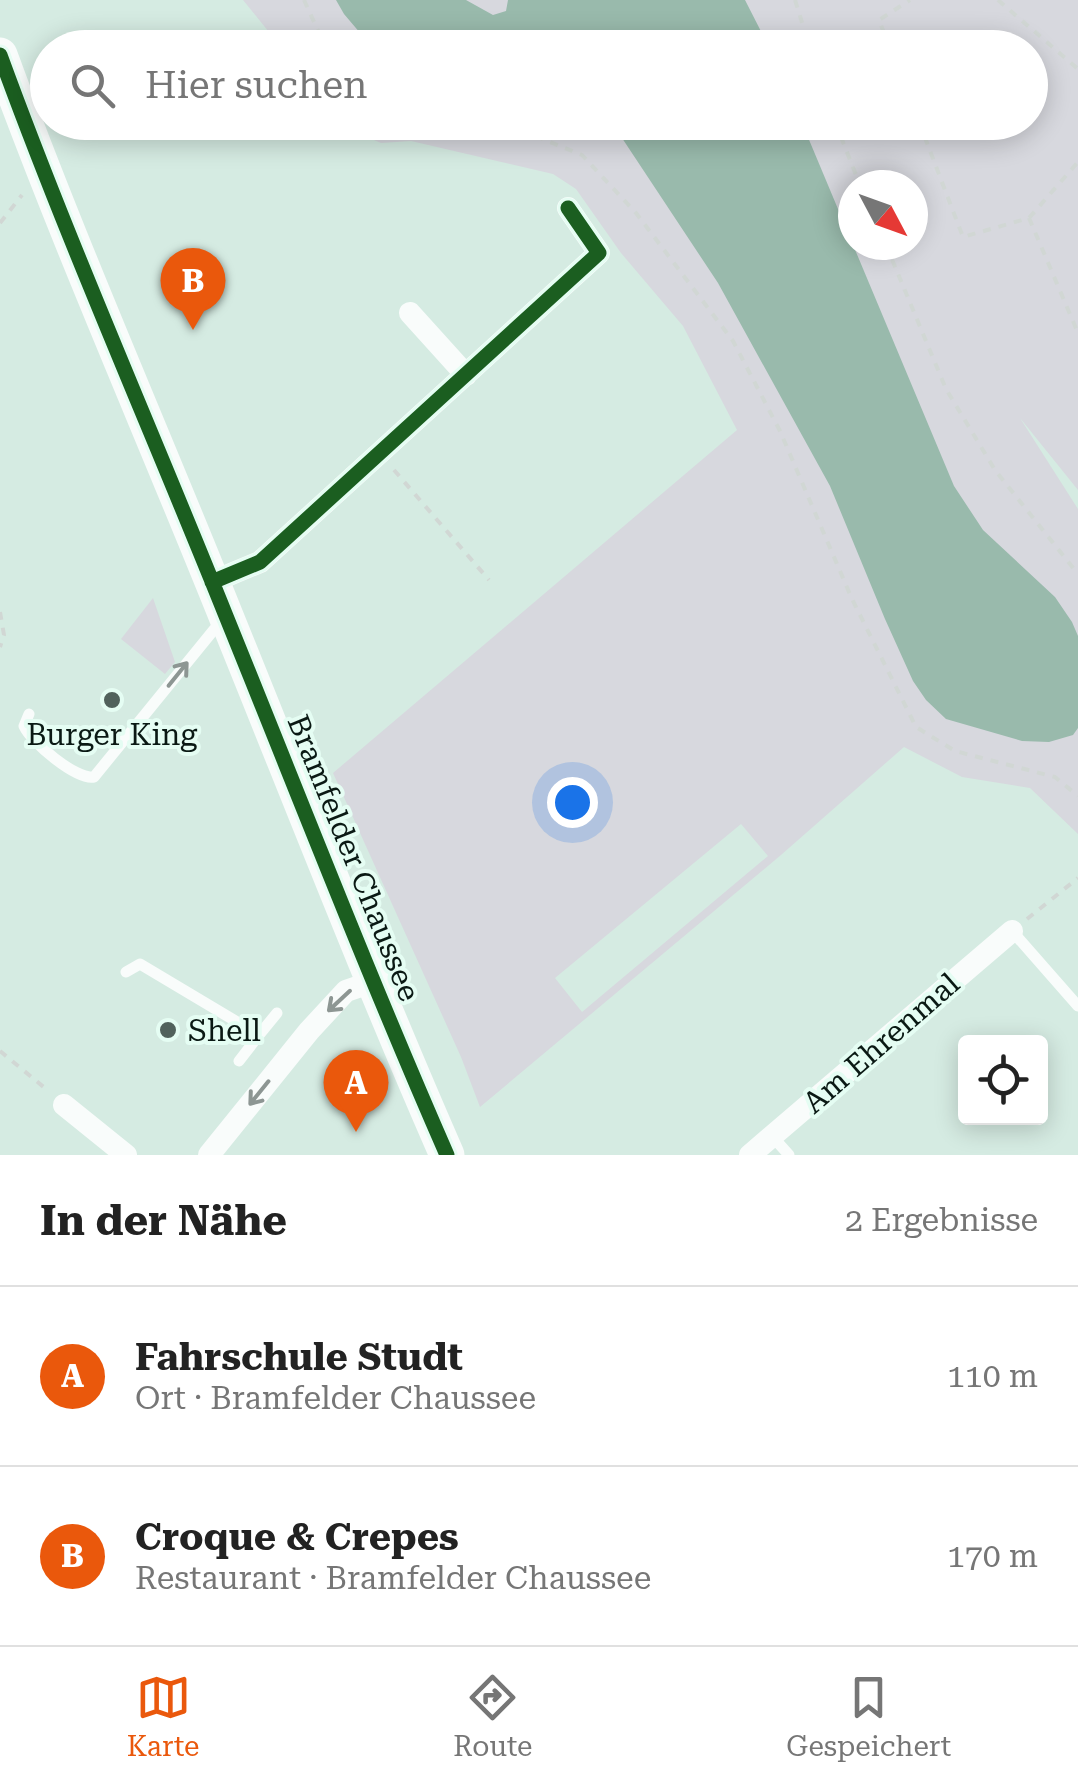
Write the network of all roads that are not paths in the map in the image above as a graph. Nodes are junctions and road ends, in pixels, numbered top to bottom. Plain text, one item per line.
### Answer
1 (0, 55) edge
2 (30, 137) edge
3 (31, 140) edge
4 (568, 208) dead end
5 (410, 313) dead end
6 (466, 375) junction
7 (212, 582) junction
8 (226, 615) junction
9 (29, 714) dead end
10 (1012, 931) joint
11 (126, 972) dead end
12 (375, 980) junction
13 (1078, 1006) edge
14 (276, 1012) dead end
15 (259, 1035) junction
16 (238, 1061) dead end
17 (64, 1105) road end
18 (772, 1136) junction
19 (126, 1155) edge
20 (210, 1155) edge
21 (447, 1155) edge
22 (750, 1155) edge
23 (788, 1155) edge

1 - 2 main road, Bramfelder Chaussee
3 - 7 main road, Bramfelder Chaussee
4 - 6 street
5 - 6 street
6 - 7 street
7 - 8 main road, Bramfelder Chaussee
9 -> 8 lane
8 - 12 main road, Bramfelder Chaussee
10 - 13 lane
10 - 18 street, Am Ehrenmal
11 - 15 lane
12 -> 20 street
12 - 21 main road, Bramfelder Chaussee
14 - 15 lane
15 - 16 lane
17 - 19 street
18 - 22 street, Am Ehrenmal
18 - 23 lane

